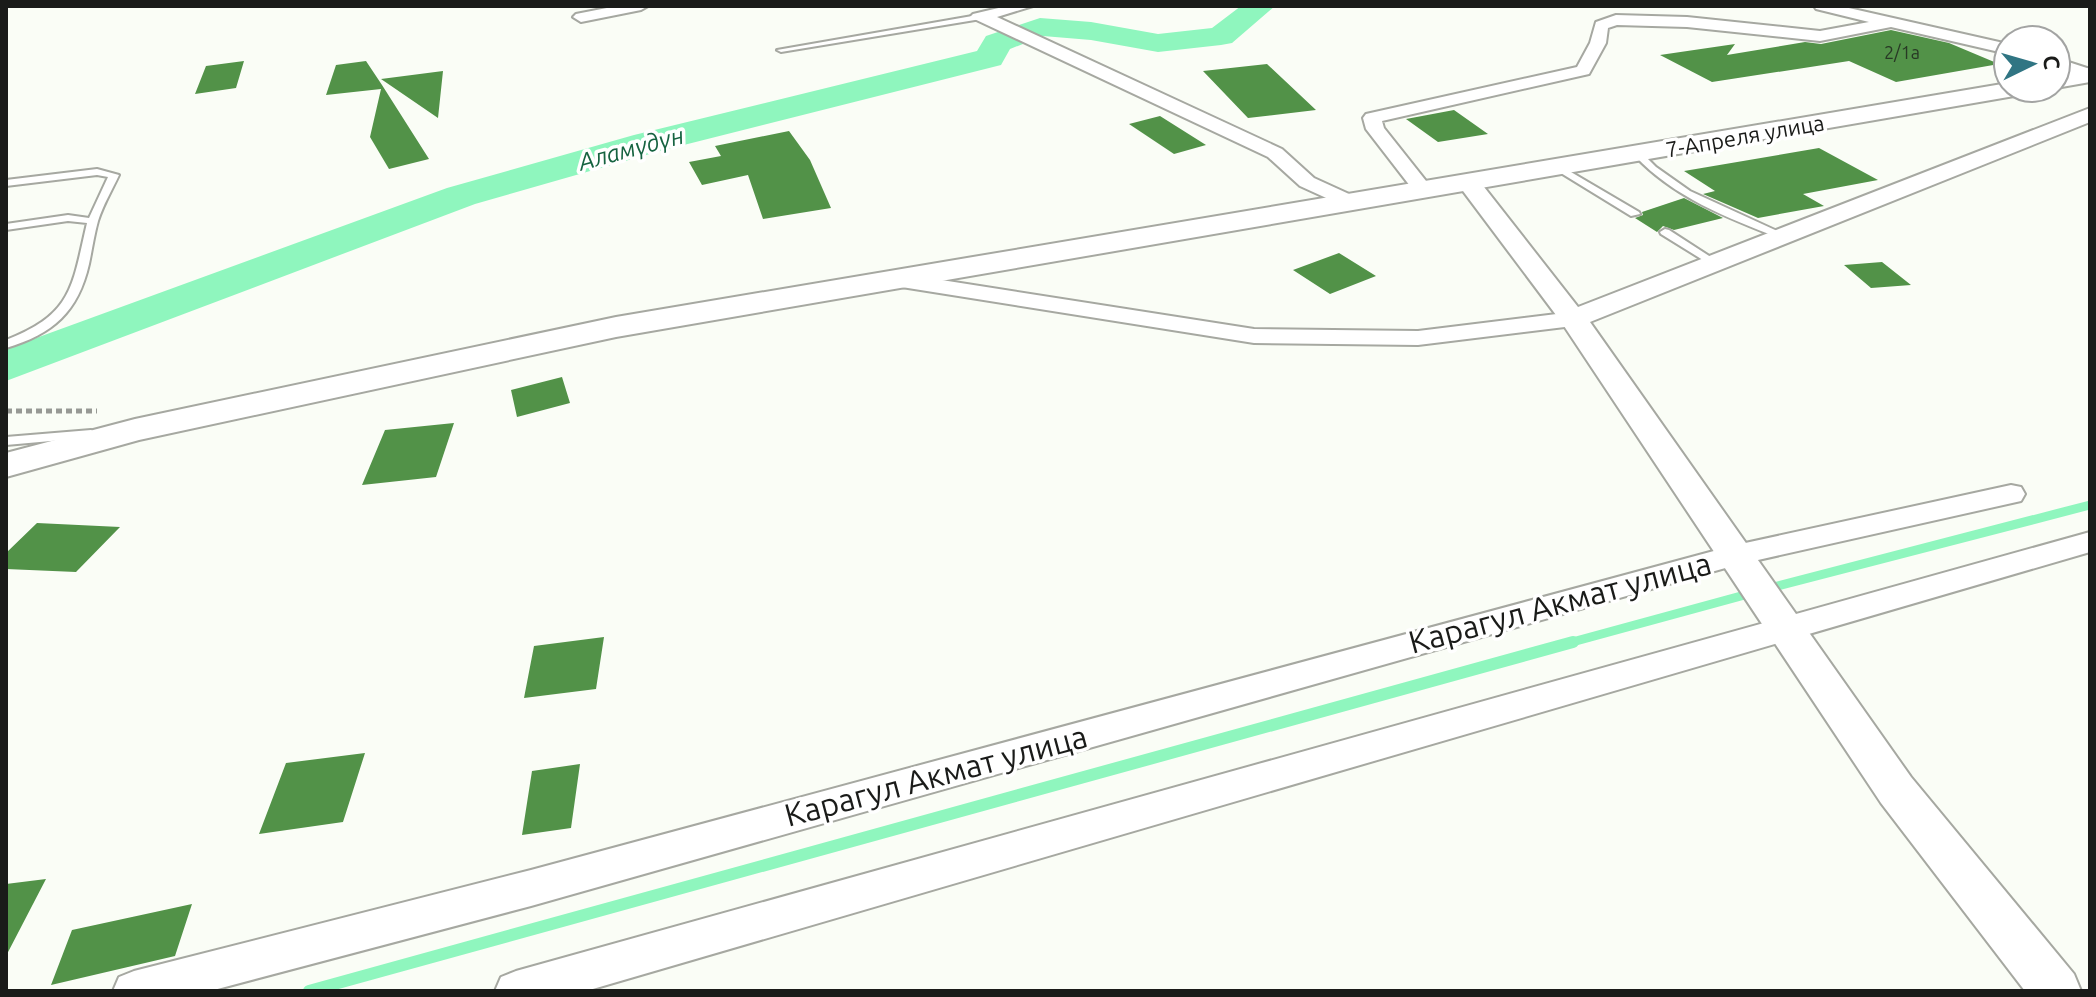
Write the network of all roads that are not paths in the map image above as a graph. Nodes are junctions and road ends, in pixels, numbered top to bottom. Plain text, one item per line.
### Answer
1 (641, 6) edge
2 (1026, 6) edge
3 (1821, 6) edge
4 (581, 17) dead end
5 (978, 17) junction
6 (1891, 22) junction
7 (1992, 45) edge
8 (781, 50) dead end
9 (1992, 93) edge
10 (2086, 118) edge
11 (1638, 154) junction
12 (1559, 168) junction
13 (6, 183) edge
14 (1469, 183) junction
15 (1424, 191) junction
16 (1353, 203) junction
17 (1635, 214) dead end
18 (93, 221) junction
19 (6, 227) edge
20 (1665, 232) dead end
21 (1783, 236) junction
22 (1715, 263) junction
23 (897, 280) junction
24 (1573, 319) junction
25 (6, 344) edge
26 (135, 430) junction
27 (6, 441) edge
28 (6, 465) edge
29 (2011, 494) dead end
30 (2090, 542) edge
31 (1742, 563) junction
32 (1778, 619) junction
33 (134, 991) edge
34 (516, 991) edge
35 (2056, 991) edge

1 - 4 street
2 - 5 street
3 - 6 street
5 - 8 lane
5 - 16 street
6 - 7 street
6 - 15 street
9 - 11 main road, 7-Апреля улица
10 - 21 street
11 - 12 main road, 7-Апреля улица
11 - 21 lane
12 - 14 main road, 7-Апреля улица
12 - 17 lane
13 - 18 lane
14 - 15 main road, 7-Апреля улица
14 - 24 street
15 - 16 main road, 7-Апреля улица
16 - 23 main road, 7-Апреля улица
18 - 19 lane
18 - 25 lane
20 - 22 lane
21 - 22 street
22 - 24 street
23 - 24 street
23 - 26 main road, 7-Апреля улица
24 - 31 street
26 - 27 lane
26 - 28 main road, 7-Апреля улица
29 - 31 street, Карагул Акмат улица
30 - 32 street
31 - 32 street
31 - 33 street, Карагул Акмат улица
32 - 34 street
32 - 35 street

